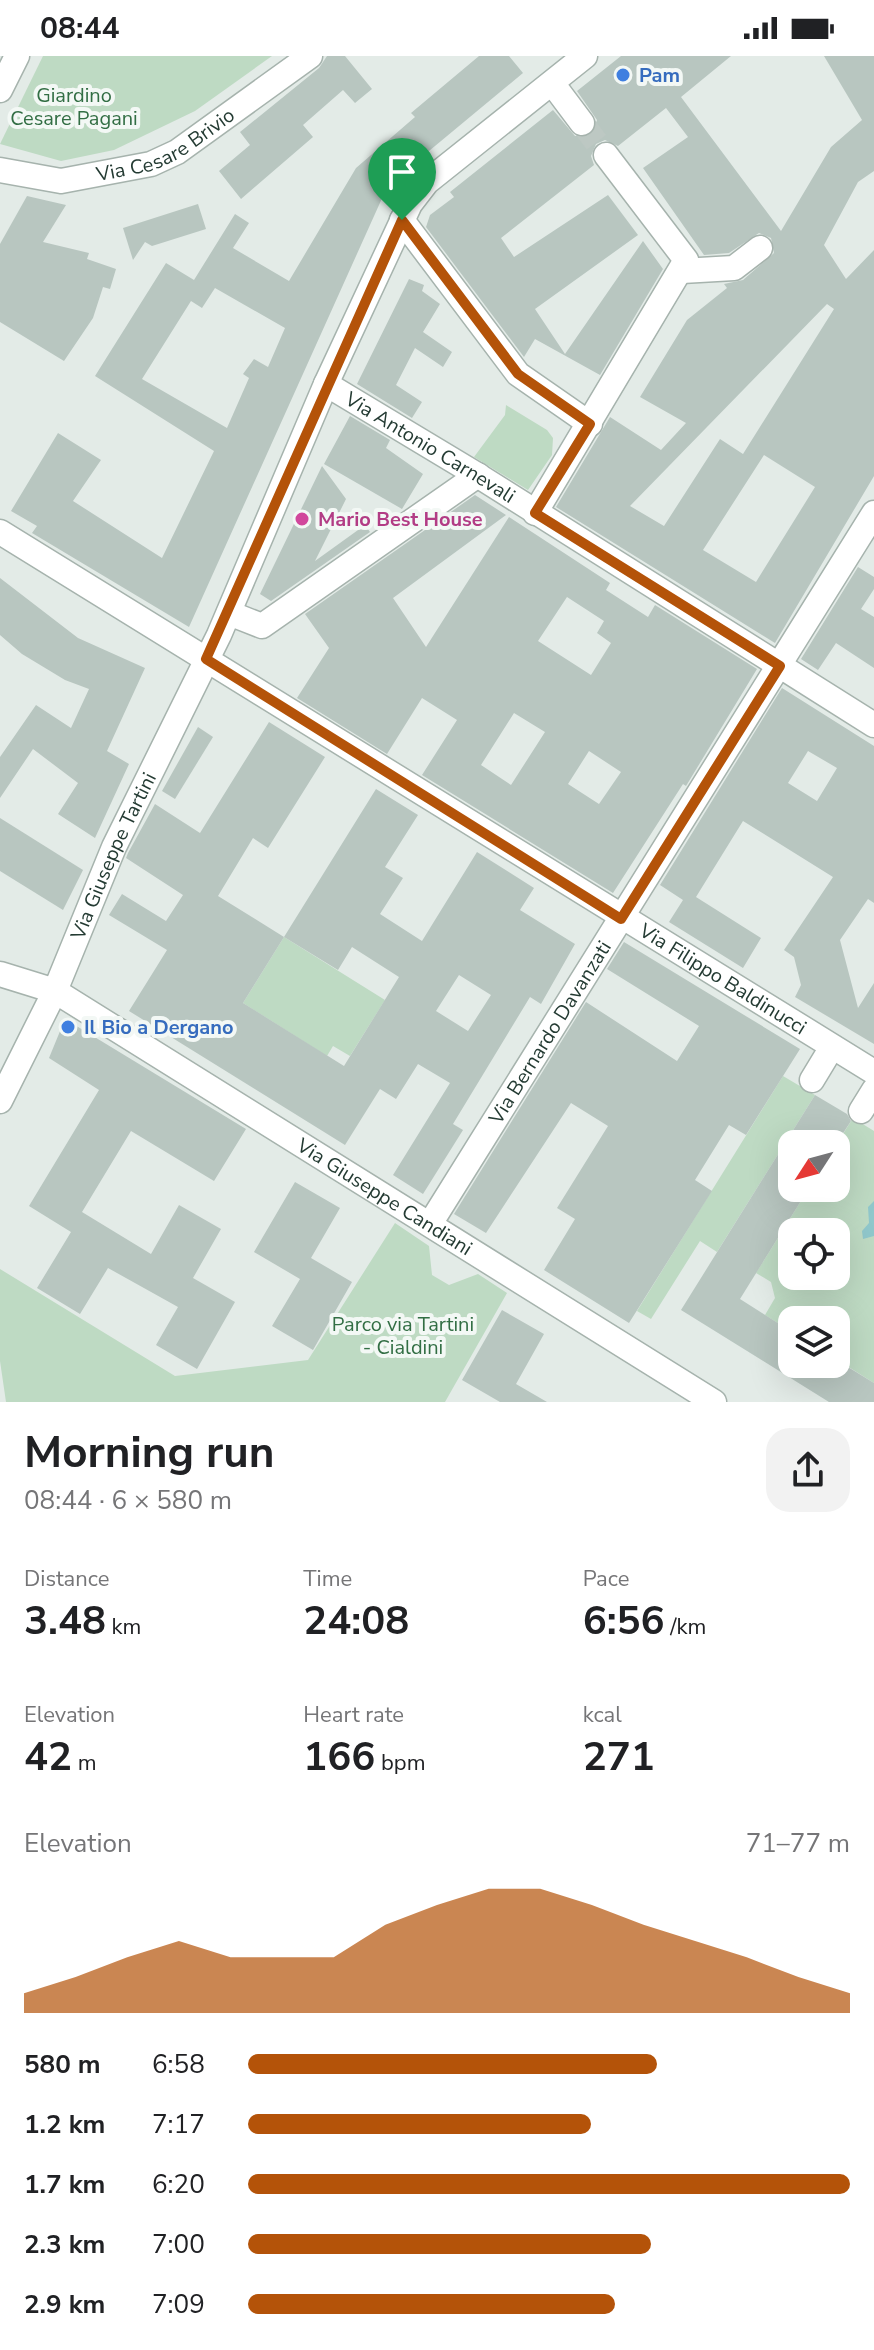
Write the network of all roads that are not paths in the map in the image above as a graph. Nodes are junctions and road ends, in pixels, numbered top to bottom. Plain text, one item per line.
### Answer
1 (17, 56) edge
2 (310, 56) edge
3 (585, 56) edge
4 (552, 83) junction
5 (0, 90) edge
6 (582, 123) tunnel mouth
7 (606, 155) tunnel mouth
8 (0, 170) edge
9 (402, 220) junction
10 (760, 248) dead end
11 (682, 271) junction
12 (326, 384) junction
13 (590, 424) junction
14 (478, 475) junction
15 (535, 513) junction
16 (874, 513) edge
17 (0, 532) edge
18 (229, 613) junction
19 (206, 659) junction
20 (780, 666) junction
21 (874, 725) edge
22 (621, 919) junction
23 (0, 974) edge
24 (55, 991) junction
25 (832, 1047) junction
26 (874, 1072) edge
27 (812, 1080) dead end
28 (0, 1101) edge
29 (430, 1224) junction
30 (714, 1402) edge

1 - 5 street
2 - 8 street, Via Cesare Brivio
3 - 4 street, Via Giuseppe Tartini
4 - 6 street
4 - 9 street, Via Giuseppe Tartini
7 - 11 street
9 - 12 street, Via Giuseppe Tartini
9 - 13 street
10 - 11 street
11 - 13 street, Via Antonio Carnevali
12 - 14 street, Via Antonio Carnevali
12 - 18 street, Via Giuseppe Tartini
13 - 15 street, Via Antonio Carnevali
14 - 15 street, Via Antonio Carnevali
14 - 18 street
15 - 20 street, Via Antonio Carnevali
16 - 20 street, Via Bernardo Davanzati
17 - 19 street, Via Filippo Baldinucci
18 - 19 street, Via Giuseppe Tartini
19 - 22 street, Via Filippo Baldinucci
19 - 24 street, Via Giuseppe Tartini
20 - 21 street, Via Antonio Carnevali
20 - 22 street, Via Bernardo Davanzati
22 - 25 street, Via Filippo Baldinucci
22 - 29 street, Via Bernardo Davanzati
23 - 24 street, Via Giuseppe Candiani
24 - 28 street, Via Giuseppe Tartini
24 - 29 street, Via Giuseppe Candiani
25 - 26 street, Via Filippo Baldinucci
25 - 27 street
29 - 30 street, Via Giuseppe Candiani

